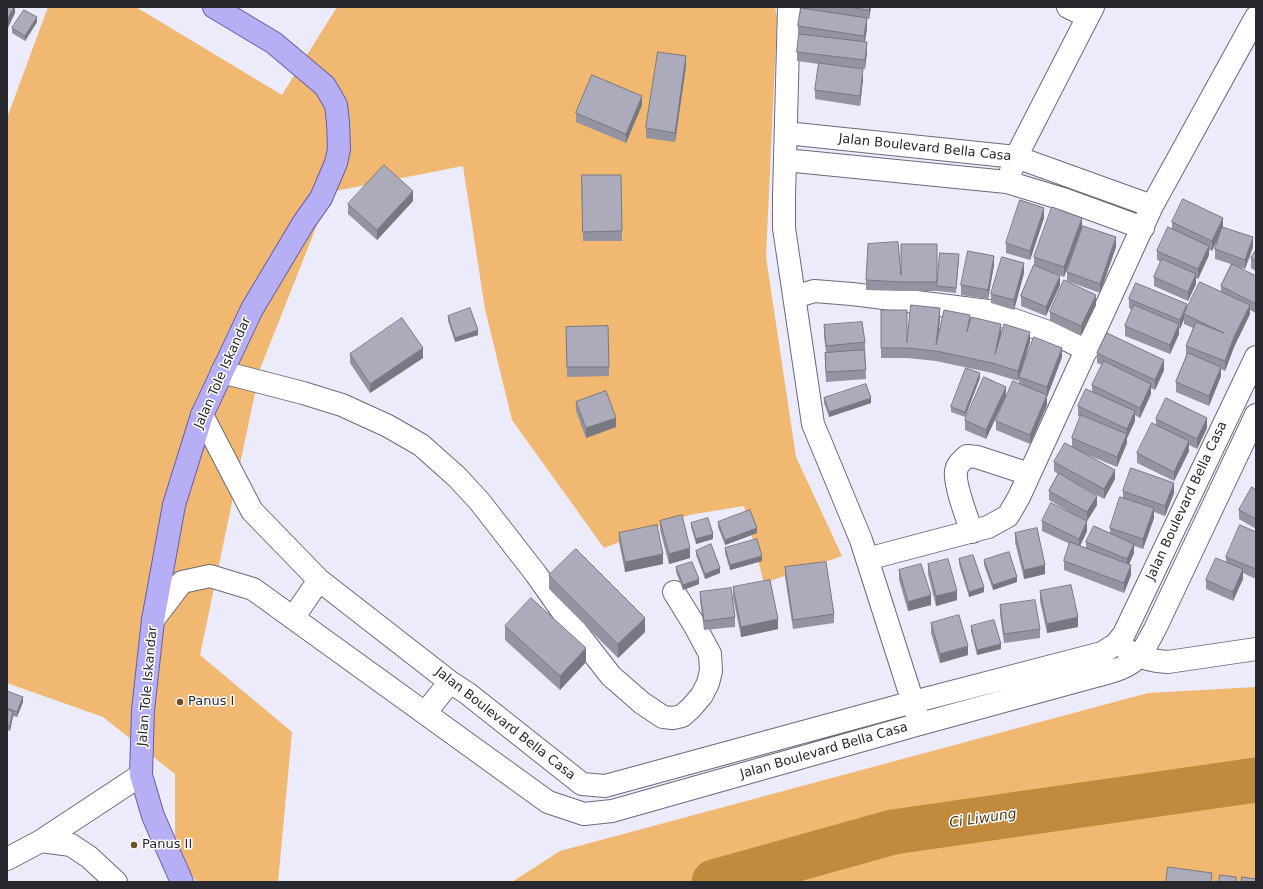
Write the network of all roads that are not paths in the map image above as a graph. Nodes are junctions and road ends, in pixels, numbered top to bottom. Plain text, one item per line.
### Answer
1 (214, 7) edge
2 (789, 7) edge
3 (1068, 7) edge
4 (1090, 12) edge
5 (1256, 17) edge
6 (786, 133) junction
7 (1016, 157) junction
8 (785, 160) junction
9 (1007, 182) junction
10 (1152, 206) junction
11 (1143, 228) junction
12 (795, 297) junction
13 (1087, 350) junction
14 (1256, 357) edge
15 (222, 372) junction
16 (202, 415) junction
17 (1256, 415) edge
18 (1028, 474) junction
19 (972, 532) junction
20 (867, 560) junction
21 (319, 580) junction
22 (674, 592) dead end
23 (293, 618) junction
24 (154, 620) junction
25 (1116, 644) junction
26 (1256, 649) edge
27 (1138, 657) junction
28 (450, 682) junction
29 (912, 702) junction
30 (425, 713) junction
31 (920, 724) junction
32 (141, 775) junction
33 (605, 786) junction
34 (612, 811) junction
35 (41, 841) junction
36 (7, 860) edge
37 (116, 882) edge
38 (182, 882) edge

1 - 15 main road, Jalan Tole Iskandar
2 - 6 street, Jalan Boulevard Bella Casa
3 - 4 street
4 - 7 street
5 - 10 street
6 - 7 street, Jalan Boulevard Bella Casa
6 - 8 street, Jalan Boulevard Bella Casa
7 - 9 street
7 - 10 street, Jalan Boulevard Bella Casa
8 - 9 street
8 - 12 street, Jalan Boulevard Bella Casa
9 - 11 street
10 - 11 street
11 - 13 street
12 - 13 street
12 - 20 street, Jalan Boulevard Bella Casa
13 - 18 street
14 - 25 street, Jalan Boulevard Bella Casa
15 - 16 main road, Jalan Tole Iskandar
15 - 22 street
16 - 21 street, Jalan Boulevard Bella Casa
16 - 24 main road, Jalan Tole Iskandar
17 - 27 street, Jalan Boulevard Bella Casa
18 - 19 street
18 - 19 street
19 - 20 street
20 - 29 street, Jalan Boulevard Bella Casa
21 - 23 street
21 - 28 street, Jalan Boulevard Bella Casa
23 - 24 street, Jalan Boulevard Bella Casa
23 - 30 street, Jalan Boulevard Bella Casa
24 - 32 main road, Jalan Tole Iskandar
25 - 27 street
25 - 29 street, Jalan Boulevard Bella Casa
26 - 27 street
27 - 31 street, Jalan Boulevard Bella Casa
28 - 30 street
28 - 33 street, Jalan Boulevard Bella Casa
29 - 31 street, Jalan Boulevard Bella Casa
29 - 33 street, Jalan Boulevard Bella Casa
30 - 34 street, Jalan Boulevard Bella Casa
31 - 34 street, Jalan Boulevard Bella Casa
32 - 35 street
32 - 38 main road, Jalan Tole Iskandar
33 - 34 street
35 - 36 street
35 - 37 street

